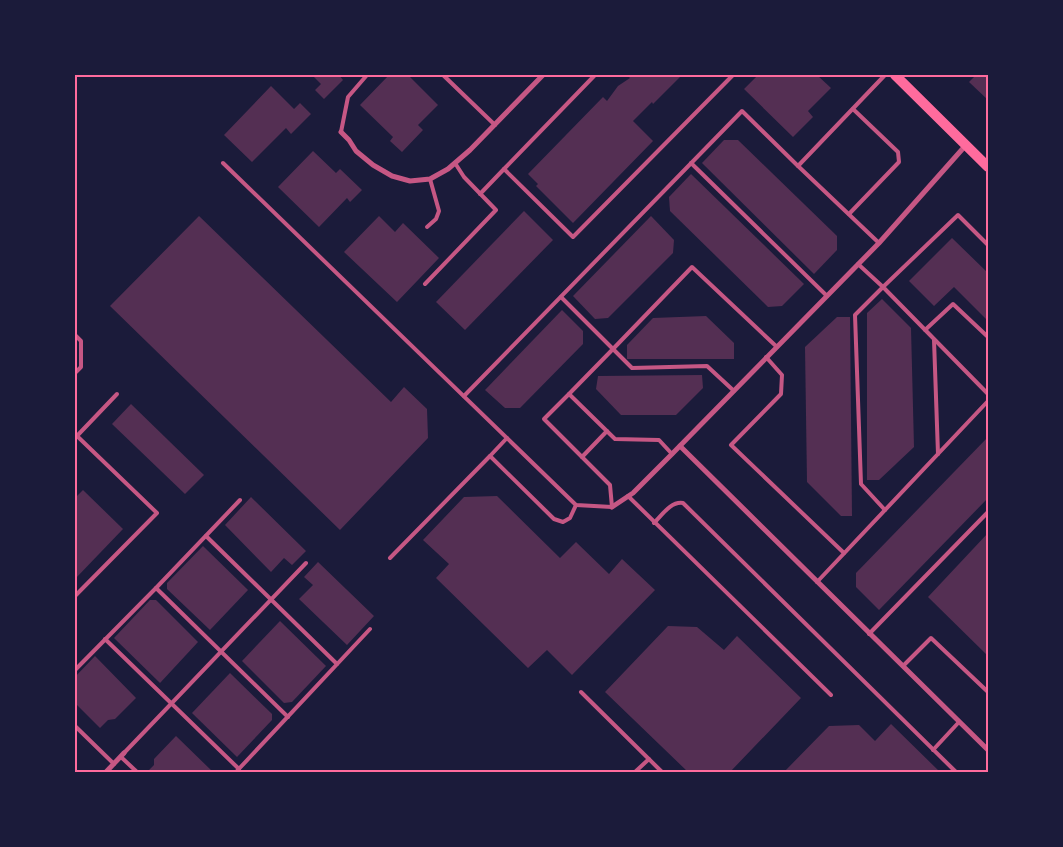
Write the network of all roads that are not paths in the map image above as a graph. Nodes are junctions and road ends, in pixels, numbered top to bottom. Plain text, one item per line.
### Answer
1 (368, 75) edge
2 (443, 75) edge
3 (543, 75) edge
4 (594, 75) edge
5 (886, 75) edge
6 (895, 75) edge
7 (731, 76) edge
8 (853, 109) junction
9 (495, 125) junction
10 (341, 132) joint
11 (966, 145) junction
12 (223, 163) dead end
13 (455, 163) junction
14 (691, 164) junction
15 (798, 166) junction
16 (988, 167) edge
17 (504, 169) junction
18 (430, 179) junction
19 (480, 194) junction
20 (849, 214) junction
21 (426, 227) dead end
22 (879, 243) junction
23 (988, 245) edge
24 (858, 264) junction
25 (425, 284) dead end
26 (883, 287) junction
27 (827, 296) junction
28 (561, 297) junction
29 (925, 330) junction
30 (75, 335) edge
31 (988, 337) edge
32 (934, 340) junction
33 (777, 347) junction
34 (613, 349) junction
35 (766, 357) junction
36 (75, 373) edge
37 (734, 391) junction
38 (117, 394) dead end
39 (569, 394) junction
40 (988, 394) edge
41 (464, 396) junction
42 (988, 401) edge
43 (607, 431) junction
44 (76, 437) edge
45 (507, 438) junction
46 (680, 446) junction
47 (672, 454) junction
48 (938, 454) junction
49 (490, 456) junction
50 (582, 457) junction
51 (628, 496) junction
52 (240, 500) dead end
53 (576, 504) junction
54 (612, 507) junction
55 (885, 510) junction
56 (988, 512) edge
57 (654, 523) junction
58 (206, 536) junction
59 (844, 553) junction
60 (390, 558) dead end
61 (306, 563) dead end
62 (817, 582) junction
63 (156, 588) junction
64 (75, 596) edge
65 (271, 599) junction
66 (370, 629) dead end
67 (869, 634) junction
68 (105, 639) junction
69 (221, 652) junction
70 (338, 664) junction
71 (903, 666) junction
72 (75, 670) edge
73 (581, 692) dead end
74 (988, 692) edge
75 (831, 696) dead end
76 (171, 704) junction
77 (288, 717) junction
78 (959, 722) junction
79 (75, 726) edge
80 (934, 750) junction
81 (988, 750) edge
82 (123, 755) junction
83 (648, 758) junction
84 (114, 764) junction
85 (237, 771) edge
86 (106, 772) edge
87 (137, 772) edge
88 (635, 772) edge
89 (662, 772) edge
90 (956, 772) edge

1 - 10 lane
2 - 9 lane
3 - 9 street
4 - 17 lane
5 - 8 lane
6 - 11 main road
7 - 17 lane
8 - 15 lane
8 - 20 lane
9 - 13 street
10 - 18 street
11 - 16 main road
11 - 22 street
12 - 41 lane
13 - 18 street
13 - 19 lane
14 - 15 lane
14 - 27 lane
14 - 28 lane
15 - 20 lane
17 - 19 lane
18 - 21 lane
19 - 25 lane
20 - 22 lane
22 - 24 street
23 - 26 lane
24 - 26 lane
24 - 27 street
26 - 29 lane
26 - 55 lane
27 - 33 street
28 - 34 lane
28 - 41 lane
29 - 31 lane
29 - 32 lane
30 - 36 lane
32 - 40 lane
32 - 48 lane
33 - 34 lane
33 - 35 street
34 - 37 lane
34 - 39 lane
35 - 37 street
35 - 59 lane
37 - 46 street
38 - 44 lane
39 - 43 lane
39 - 50 lane
41 - 45 lane
42 - 48 lane
43 - 47 lane
43 - 50 lane
44 - 64 lane
45 - 49 lane
45 - 53 lane
46 - 47 street
46 - 62 street
47 - 51 street
48 - 55 lane
49 - 53 lane
49 - 60 lane
50 - 54 lane
51 - 54 street
51 - 57 lane
52 - 58 lane
53 - 54 lane
55 - 59 lane
56 - 67 lane
57 - 75 lane
57 - 80 lane
58 - 63 lane
58 - 65 lane
59 - 62 lane
61 - 65 lane
62 - 67 street
63 - 68 lane
63 - 69 lane
65 - 69 lane
65 - 70 lane
66 - 70 lane
67 - 71 street
68 - 72 lane
68 - 76 lane
69 - 76 lane
69 - 77 lane
70 - 77 lane
71 - 74 lane
71 - 78 street
73 - 83 lane
76 - 82 lane
76 - 85 lane
77 - 85 lane
78 - 80 lane
78 - 81 street
79 - 84 lane
80 - 90 lane
82 - 84 street
82 - 87 lane
83 - 88 lane
83 - 89 lane
84 - 86 street

